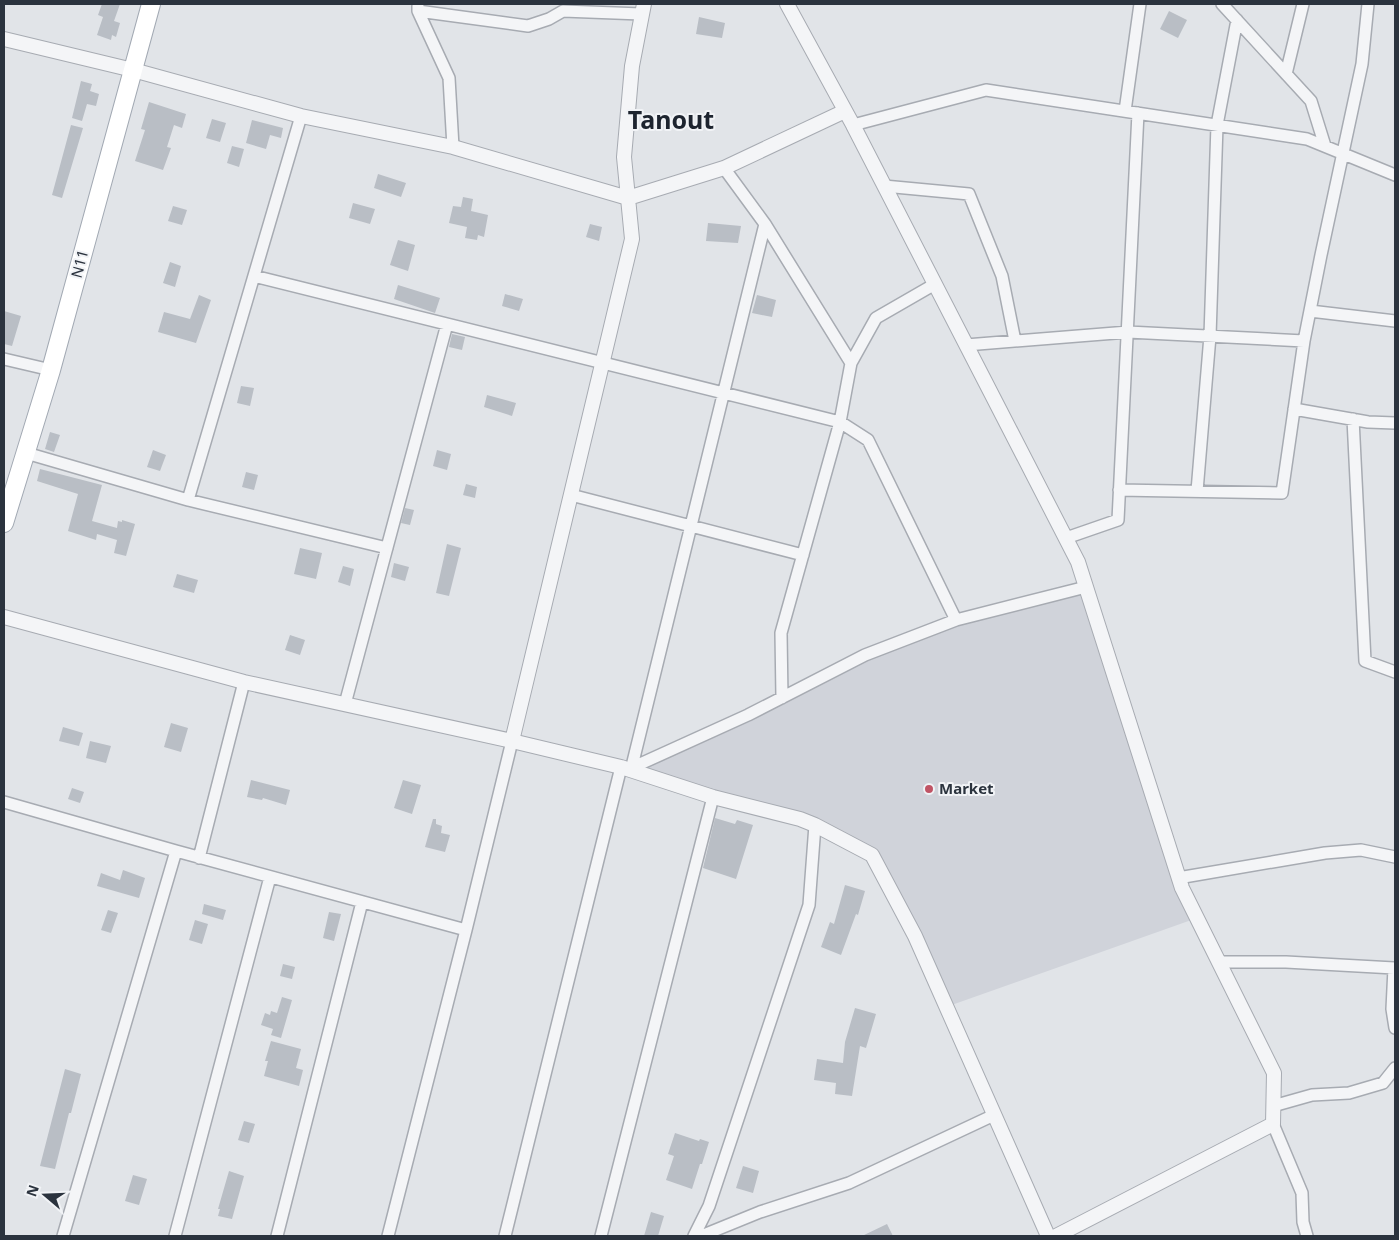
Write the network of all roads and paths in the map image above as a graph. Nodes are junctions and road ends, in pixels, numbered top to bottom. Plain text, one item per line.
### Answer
1 (151, 4) edge
2 (787, 4) edge
3 (1140, 4) edge
4 (1222, 4) edge
5 (1303, 4) edge
6 (1368, 4) edge
7 (418, 7) edge
8 (592, 8) edge
9 (643, 9) edge
10 (1237, 20) junction
11 (4, 39) edge
12 (133, 70) junction
13 (1286, 74) junction
14 (845, 111) junction
15 (1125, 111) junction
16 (1138, 113) junction
17 (301, 116) junction
18 (853, 125) junction
19 (1217, 125) junction
20 (1325, 146) junction
21 (453, 147) junction
22 (1343, 154) junction
23 (724, 168) junction
24 (1395, 175) edge
25 (884, 186) junction
26 (628, 198) junction
27 (765, 224) junction
28 (254, 276) junction
29 (935, 284) junction
30 (1310, 312) junction
31 (1395, 321) edge
32 (447, 324) junction
33 (1128, 332) junction
34 (1210, 336) junction
35 (1015, 341) junction
36 (1304, 341) junction
37 (966, 345) junction
38 (4, 359) edge
39 (603, 363) junction
40 (851, 363) junction
41 (52, 370) junction
42 (724, 393) junction
43 (1294, 409) junction
44 (1353, 419) junction
45 (840, 422) junction
46 (1395, 423) edge
47 (26, 453) junction
48 (1119, 490) junction
49 (1197, 491) junction
50 (571, 495) junction
51 (188, 500) junction
52 (4, 523) edge
53 (690, 526) junction
54 (1066, 538) junction
55 (387, 548) junction
56 (803, 555) junction
57 (1086, 587) junction
58 (4, 617) edge
59 (956, 620) junction
60 (1395, 672) edge
61 (244, 682) junction
62 (782, 698) junction
63 (345, 704) junction
64 (512, 741) junction
65 (626, 769) junction
66 (713, 797) junction
67 (4, 802) edge
68 (815, 825) junction
69 (176, 852) junction
70 (1395, 857) edge
71 (199, 858) junction
72 (270, 877) junction
73 (1178, 878) junction
74 (362, 902) junction
75 (466, 930) junction
76 (1219, 962) junction
77 (1395, 965) edge
78 (1395, 1028) edge
79 (1395, 1068) edge
80 (1273, 1106) junction
81 (994, 1115) junction
82 (1273, 1124) junction
83 (63, 1236) edge
84 (175, 1236) edge
85 (277, 1236) edge
86 (388, 1236) edge
87 (505, 1236) edge
88 (601, 1236) edge
89 (694, 1236) edge
90 (701, 1236) edge
91 (1048, 1236) edge
92 (1056, 1236) edge
93 (1307, 1236) edge

1 - 12 main road, N11
2 - 14 street
3 - 15 street
4 - 10 street
5 - 13 street
6 - 22 street
7 - 8 street
7 - 21 street
8 - 9 street
9 - 26 street
10 - 13 street
10 - 19 street
11 - 12 street
12 - 17 street
12 - 41 main road, N11
13 - 20 street
14 - 18 street
14 - 23 street
15 - 16 street
15 - 18 street
16 - 19 street
16 - 33 street
17 - 21 street
17 - 28 street
18 - 25 street
19 - 20 street
19 - 34 street
20 - 22 street
21 - 26 street
22 - 24 street
22 - 30 street
23 - 26 street
23 - 27 street
25 - 29 street
25 - 35 street
26 - 39 street
27 - 40 street
27 - 42 street
28 - 32 street
28 - 51 street
29 - 37 street
29 - 40 street
30 - 31 street
30 - 36 street
32 - 39 street
32 - 55 street
33 - 34 street
33 - 35 street
33 - 48 street
34 - 36 street
34 - 49 street
35 - 37 street
36 - 43 street
37 - 54 street
38 - 41 street
39 - 42 street
39 - 50 street
40 - 45 street
41 - 47 main road, N11
42 - 45 street
42 - 53 street
43 - 44 street
43 - 49 street
44 - 46 street
44 - 60 street
45 - 56 street
45 - 59 street
47 - 51 street
47 - 52 main road, N11
48 - 49 street
48 - 54 street
50 - 53 street
50 - 64 street
51 - 55 street
53 - 56 street
53 - 65 street
54 - 57 street
55 - 63 street
56 - 62 street
57 - 59 street
57 - 73 street
58 - 61 street
59 - 62 street
61 - 63 street
61 - 71 street
62 - 65 street
63 - 64 street
64 - 65 street
64 - 75 street
65 - 66 street
65 - 87 street
66 - 68 street
66 - 88 street
67 - 69 street
68 - 81 street
68 - 89 street
69 - 71 street
69 - 83 street
70 - 73 street
71 - 72 street
72 - 74 street
72 - 84 street
73 - 76 street
74 - 75 street
74 - 85 street
75 - 86 street
76 - 77 street
76 - 80 street
77 - 78 street
79 - 80 street
80 - 82 street
81 - 90 street
81 - 91 street
82 - 92 street
82 - 93 street

